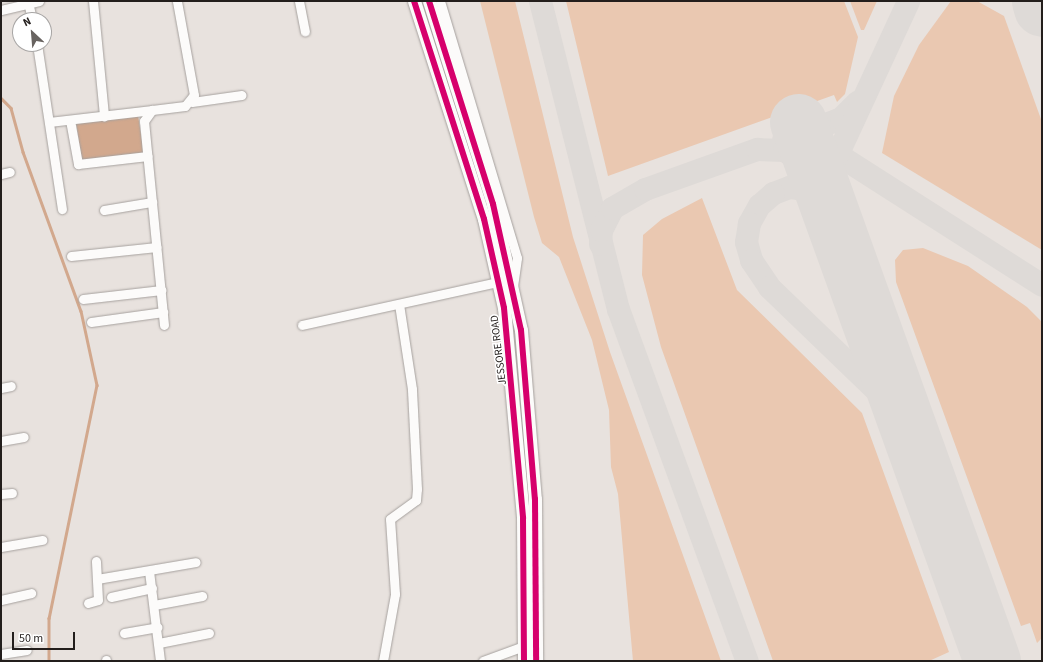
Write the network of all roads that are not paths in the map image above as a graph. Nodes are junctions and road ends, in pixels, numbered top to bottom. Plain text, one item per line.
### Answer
1 (39, 1) edge
2 (93, 1) edge
3 (177, 1) edge
4 (299, 1) edge
5 (414, 1) edge
6 (429, 1) edge
7 (440, 1) edge
8 (28, 2) junction
9 (14, 3) edge
10 (1, 10) edge
11 (30, 12) edge
12 (305, 31) dead end
13 (38, 52) edge
14 (242, 95) dead end
15 (192, 102) junction
16 (152, 110) junction
17 (104, 116) junction
18 (70, 120) junction
19 (49, 122) junction
20 (148, 156) junction
21 (152, 202) junction
22 (62, 208) dead end
23 (104, 210) dead end
24 (157, 247) junction
25 (70, 256) dead end
26 (498, 282) junction
27 (513, 288) junction
28 (161, 290) junction
29 (83, 299) dead end
30 (399, 304) junction
31 (163, 312) junction
32 (91, 322) dead end
33 (164, 325) dead end
34 (302, 325) dead end
35 (11, 386) dead end
36 (1, 388) edge
37 (24, 437) dead end
38 (1, 441) edge
39 (12, 493) dead end
40 (1, 494) edge
41 (42, 540) dead end
42 (1, 547) edge
43 (96, 561) dead end
44 (196, 562) dead end
45 (149, 571) junction
46 (97, 579) junction
47 (152, 588) junction
48 (31, 593) dead end
49 (202, 596) dead end
50 (112, 597) dead end
51 (1, 600) edge
52 (88, 603) dead end
53 (154, 605) junction
54 (156, 627) junction
55 (124, 633) dead end
56 (209, 633) dead end
57 (159, 643) junction
58 (524, 646) junction
59 (28, 650) dead end
60 (1, 654) edge
61 (160, 661) edge
62 (384, 661) edge
63 (483, 661) edge
64 (524, 661) edge
65 (536, 661) edge

1 - 8 street
2 - 17 street
3 - 15 street
4 - 12 street
5 - 26 highway, JESSORE ROAD
6 - 27 highway
7 - 27 street
8 - 9 street
8 - 11 street
9 - 10 street
13 - 19 street
14 - 15 street
15 - 16 street
16 - 17 street
16 - 20 street
17 - 18 street
18 - 19 street
18 - 20 street
19 - 22 street
20 - 21 street
21 - 23 street
21 - 24 street
24 - 25 street
24 - 28 street
26 - 30 street
26 - 58 highway, JESSORE ROAD
27 - 65 highway
28 - 29 street
28 - 31 street
30 - 34 street
30 - 62 street
31 - 32 street
31 - 33 street
35 - 36 street
37 - 38 street
39 - 40 street
41 - 42 street
43 - 46 street
44 - 45 street
45 - 46 street
45 - 47 street
46 - 52 street
47 - 50 street
47 - 53 street
48 - 51 street
49 - 53 street
53 - 54 street
54 - 55 street
54 - 57 street
56 - 57 street
57 - 61 street
58 - 63 street
58 - 64 highway, JESSORE ROAD
59 - 60 street

